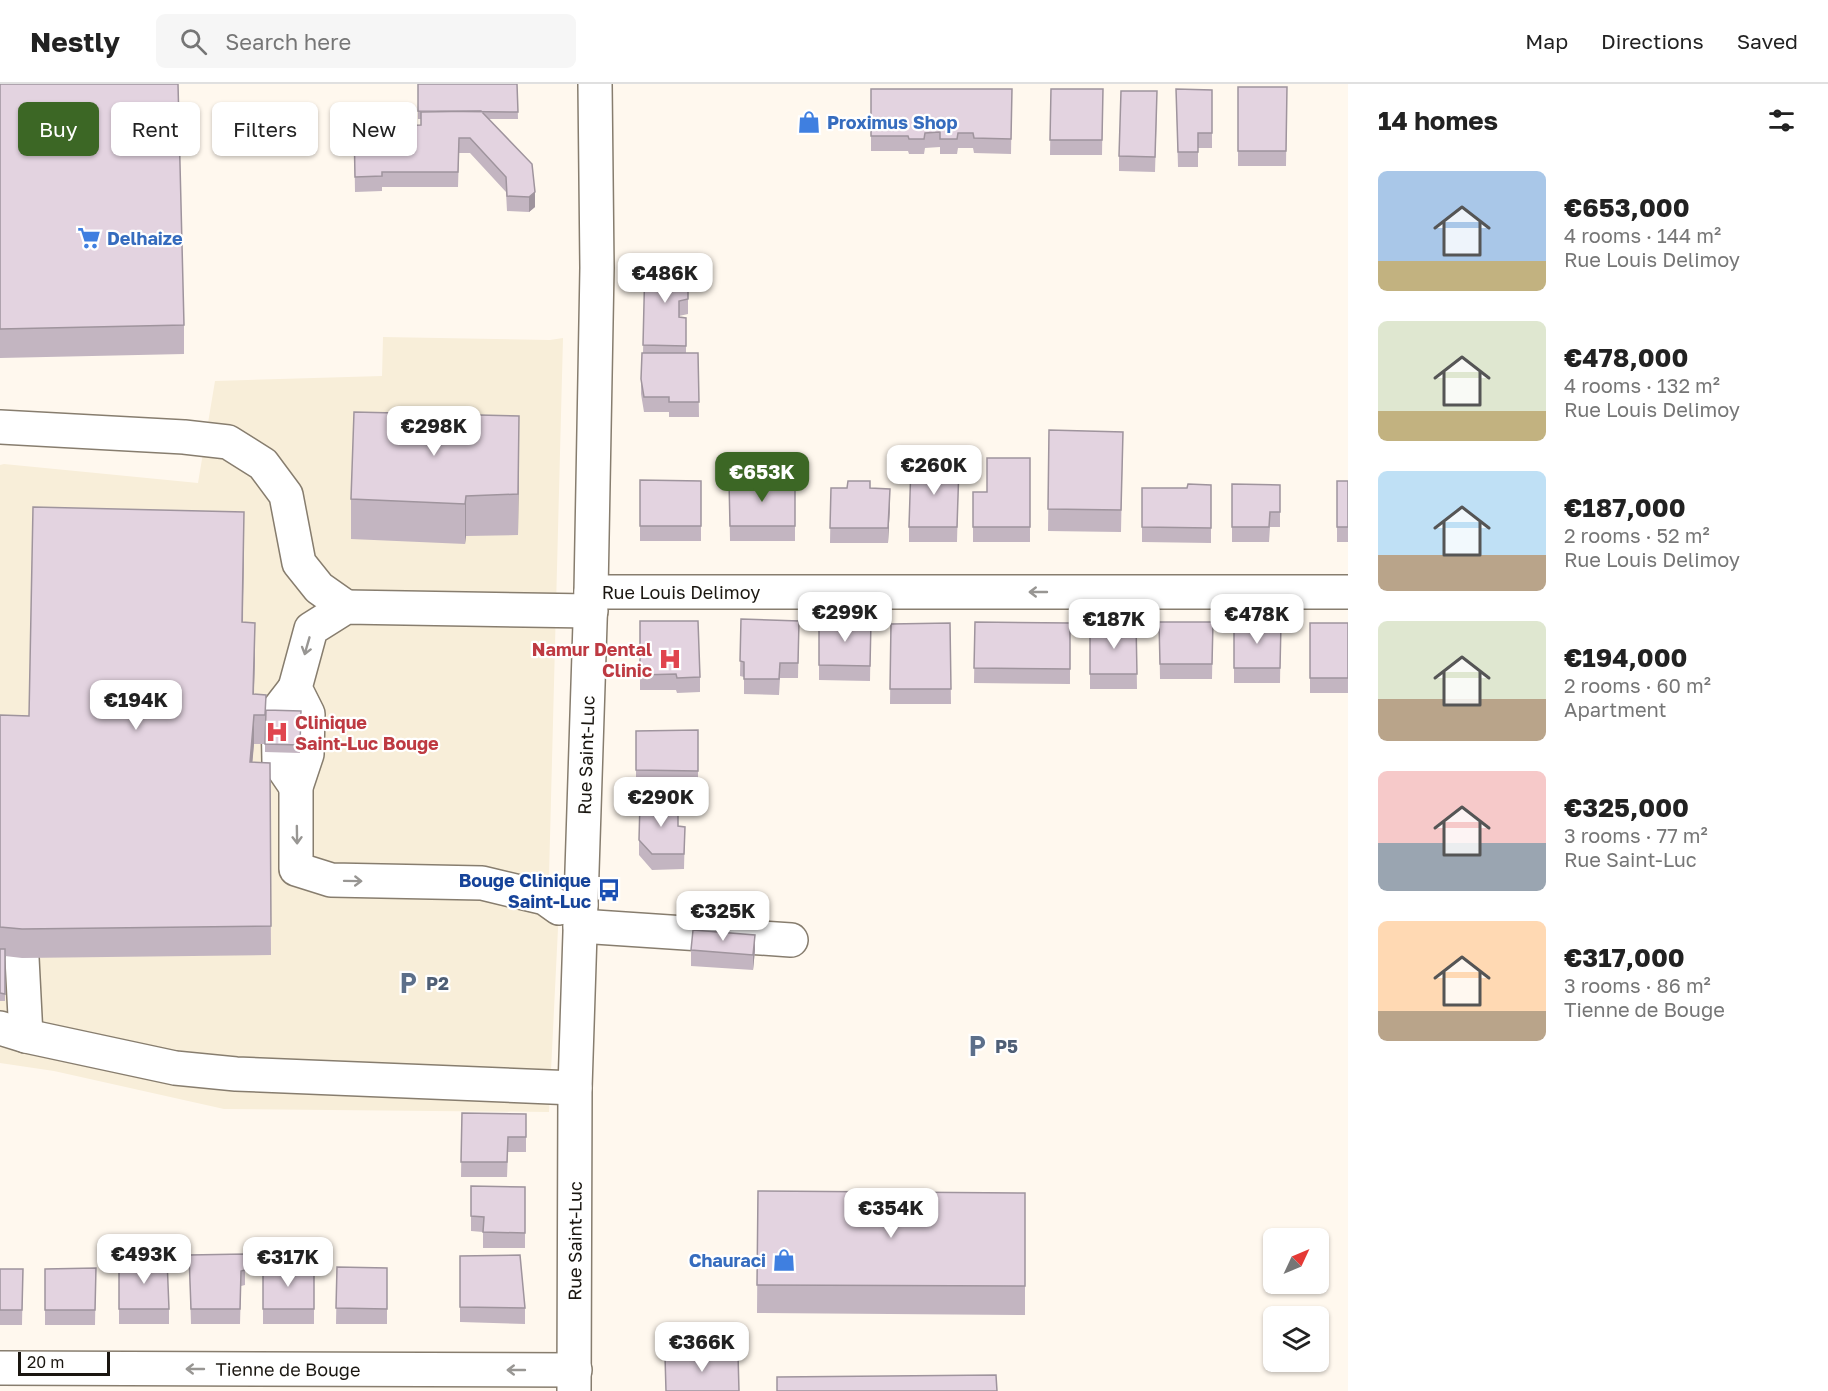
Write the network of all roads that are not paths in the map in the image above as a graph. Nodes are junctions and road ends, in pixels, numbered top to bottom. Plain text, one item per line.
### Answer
1 (594, 84) edge
2 (0, 428) edge
3 (1348, 592) edge
4 (591, 601) junction
5 (346, 607) junction
6 (580, 916) junction
7 (790, 940) dead end
8 (22, 958) edge
9 (13, 1032) edge
10 (575, 1088) junction
11 (0, 1368) edge
12 (575, 1381) edge

1 - 4 street, Rue Saint-Luc
2 - 5 street
3 -> 4 street, Rue Louis Delimoy
4 - 5 street, Rue Louis Delimoy
4 - 6 street, Rue Saint-Luc
5 -> 6 street
6 - 7 street
6 - 10 street, Rue Saint-Luc
8 - 9 street
9 - 10 street
10 - 12 street, Rue Saint-Luc
12 -> 11 street, Tienne de Bouge

